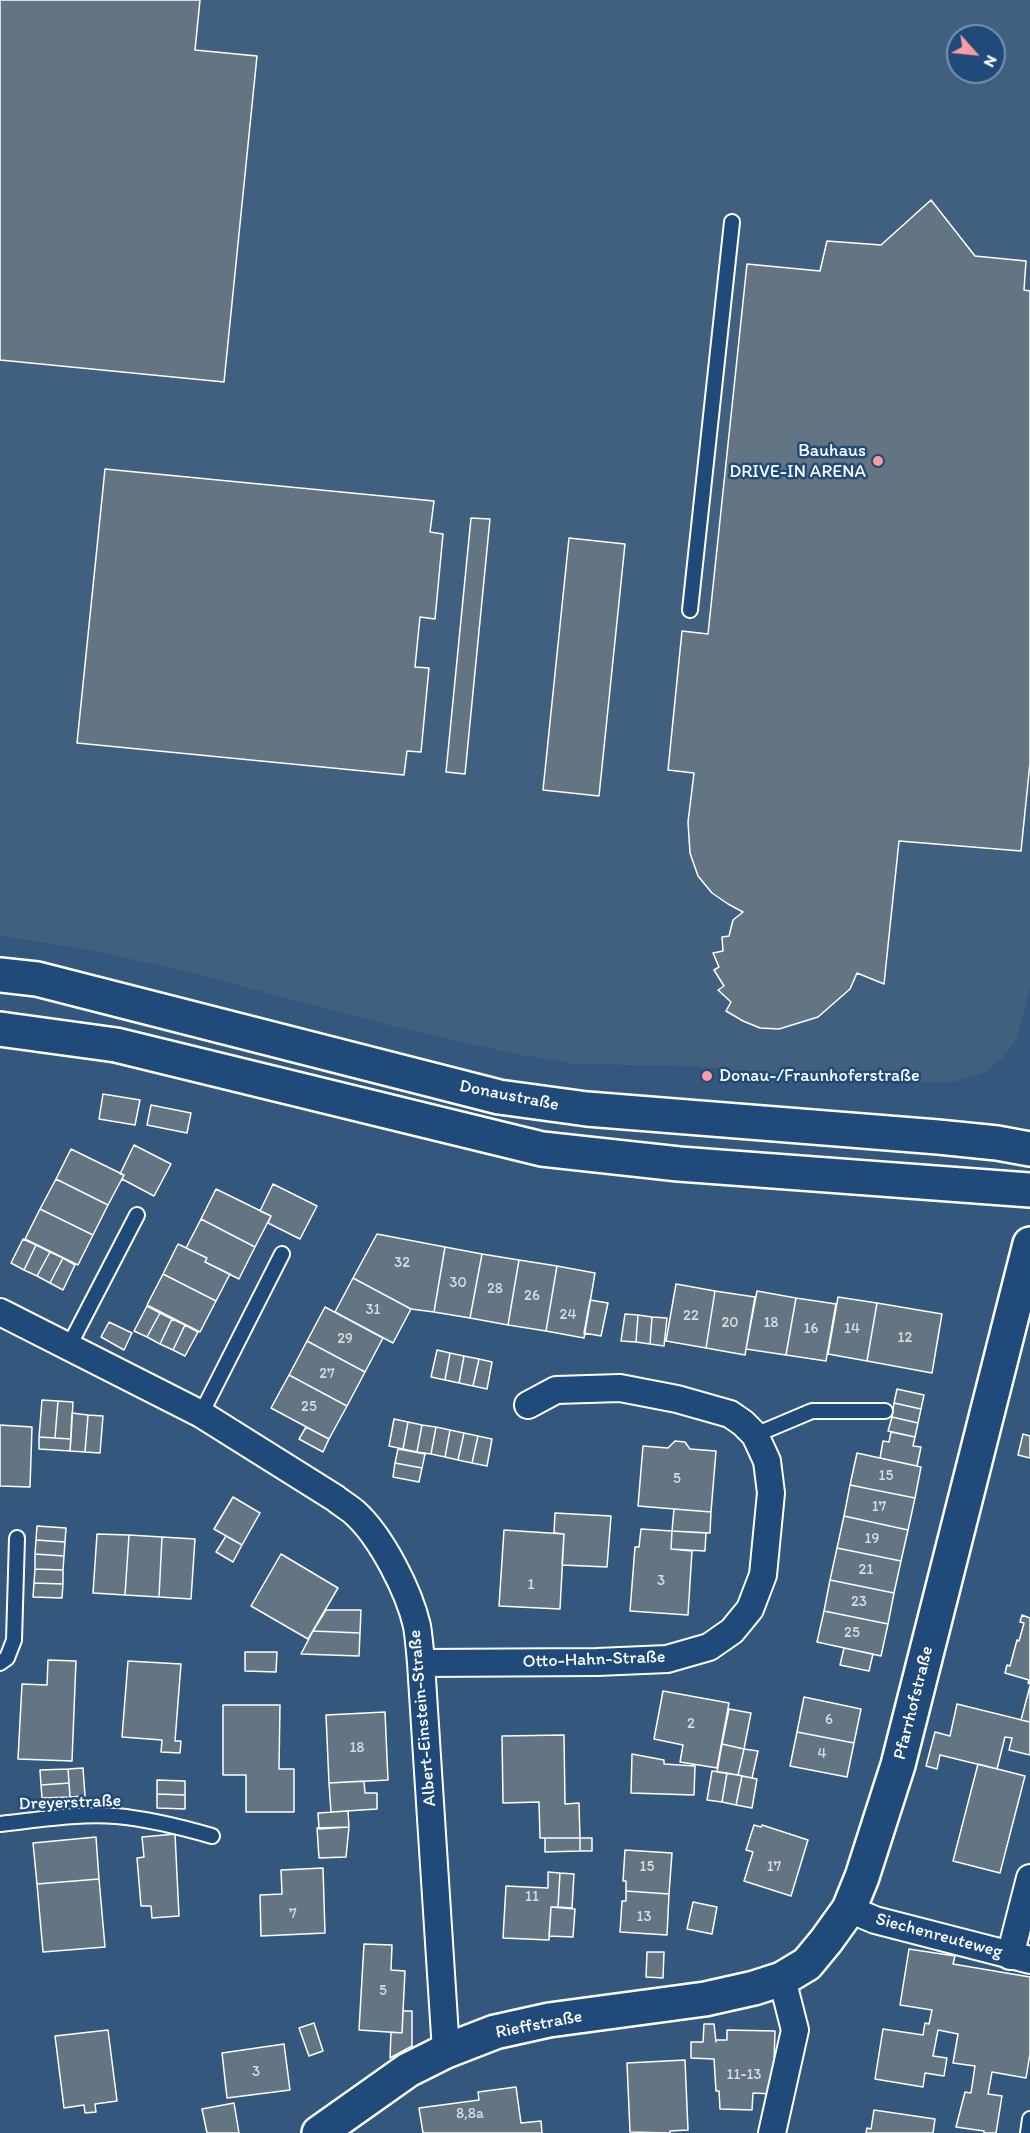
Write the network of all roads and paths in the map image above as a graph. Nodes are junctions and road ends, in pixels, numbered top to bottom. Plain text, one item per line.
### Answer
1 (732, 222) dead end
2 (690, 610) dead end
3 (0, 975) edge
4 (0, 1029) edge
5 (1030, 1149) edge
6 (1030, 1190) edge
7 (137, 1215) dead end
8 (1030, 1244) edge
9 (282, 1254) dead end
10 (0, 1312) edge
11 (69, 1346) junction
12 (528, 1405) dead end
13 (885, 1412) dead end
14 (201, 1414) junction
15 (754, 1435) junction
16 (18, 1538) dead end
17 (0, 1663) edge
18 (422, 1663) junction
19 (0, 1824) edge
20 (212, 1836) dead end
21 (1030, 1878) edge
22 (849, 1909) junction
23 (1020, 1958) edge
24 (782, 1978) junction
25 (446, 2051) junction
26 (1030, 2119) edge
27 (319, 2133) edge
28 (772, 2133) edge
29 (1028, 2133) edge

1 - 2 lane
3 - 5 street, Donaustraße
4 - 6 street
7 - 11 lane
8 - 22 street, Pfarrhofstraße
9 - 14 lane
10 - 11 street, Albert-Einstein-Straße
11 - 14 street, Albert-Einstein-Straße
12 - 15 street, Otto-Hahn-Straße
13 - 15 lane
14 - 18 street, Albert-Einstein-Straße
15 - 18 street, Otto-Hahn-Straße
16 - 17 lane
18 - 25 street, Albert-Einstein-Straße
19 - 20 lane, Dreyerstraße
21 - 23 street
22 - 23 street, Siechenreuteweg
22 - 24 street, Pfarrhofstraße
24 - 25 street, Rieffstraße
24 - 28 street
25 - 27 street, Rieffstraße
26 - 29 lane

